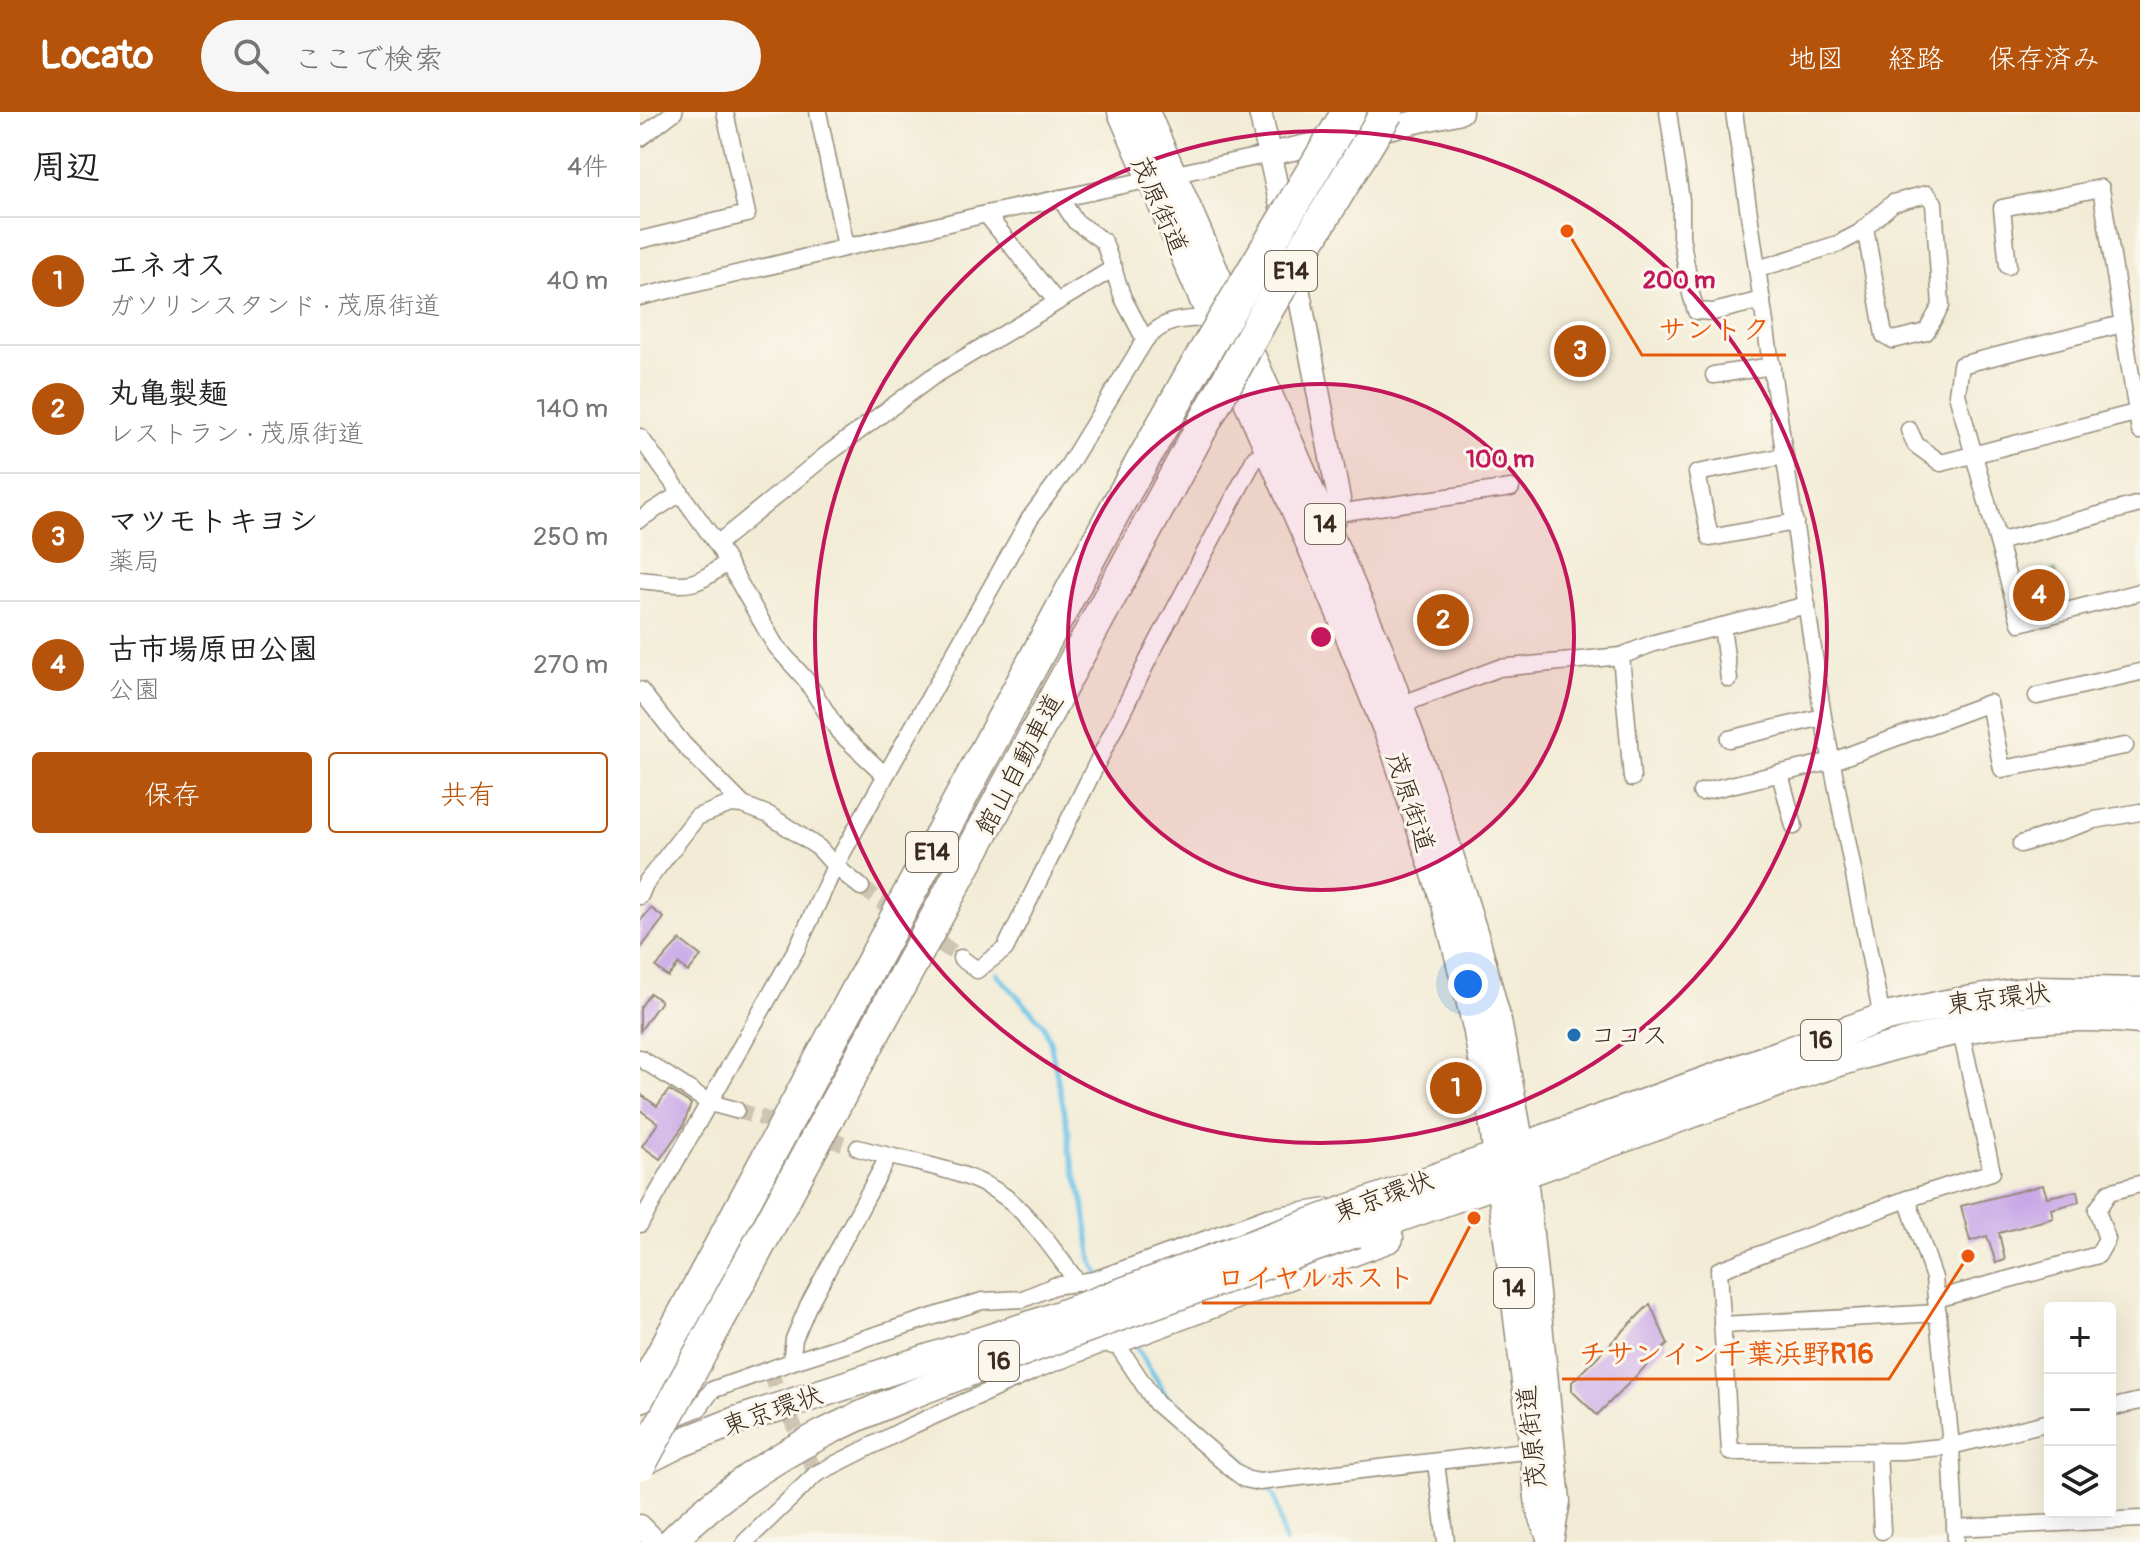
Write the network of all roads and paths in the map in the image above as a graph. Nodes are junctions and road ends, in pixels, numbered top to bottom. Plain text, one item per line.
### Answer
1 (674, 112) edge
2 (725, 112) edge
3 (818, 112) edge
4 (1121, 112) edge
5 (1146, 112) edge
6 (1260, 112) edge
7 (1348, 112) edge
8 (1387, 112) edge
9 (1461, 112) edge
10 (1668, 112) edge
11 (1734, 112) edge
12 (640, 138) edge
13 (1270, 154) junction
14 (1160, 177) junction
15 (1060, 198) junction
16 (986, 214) junction
17 (1865, 227) junction
18 (640, 240) edge
19 (846, 247) junction
20 (2008, 266) dead end
21 (1114, 268) junction
22 (1758, 269) junction
23 (640, 297) edge
24 (1762, 300) junction
25 (1056, 301) junction
26 (1210, 318) junction
27 (2122, 324) junction
28 (1145, 340) junction
29 (1772, 366) junction
30 (1714, 375) dead end
31 (2135, 413) junction
32 (1909, 430) dead end
33 (2140, 431) edge
34 (640, 437) edge
35 (1269, 449) junction
36 (1974, 455) junction
37 (1785, 456) junction
38 (1511, 488) dead end
39 (681, 493) junction
40 (2140, 504) edge
41 (640, 519) edge
42 (1333, 522) junction
43 (1795, 522) junction
44 (1998, 542) junction
45 (717, 544) junction
46 (1312, 554) junction
47 (727, 562) junction
48 (640, 580) edge
49 (2140, 592) edge
50 (1807, 605) junction
51 (1722, 626) junction
52 (1621, 656) junction
53 (2140, 672) edge
54 (1729, 679) dead end
55 (640, 690) edge
56 (2037, 696) dead end
57 (1400, 705) junction
58 (1823, 717) junction
59 (1729, 739) dead end
60 (2125, 746) dead end
61 (1833, 761) junction
62 (1780, 774) junction
63 (885, 775) junction
64 (1632, 778) dead end
65 (1701, 792) dead end
66 (743, 805) junction
67 (2140, 812) edge
68 (1794, 826) dead end
69 (2021, 844) dead end
70 (835, 866) junction
71 (861, 887) tunnel mouth
72 (640, 896) edge
73 (961, 958) tunnel mouth
74 (2140, 992) edge
75 (1882, 1018) junction
76 (2140, 1020) edge
77 (1960, 1028) junction
78 (640, 1058) edge
79 (710, 1103) junction
80 (736, 1110) tunnel mouth
81 (858, 1148) tunnel mouth
82 (888, 1157) junction
83 (1505, 1169) junction
84 (2140, 1184) edge
85 (1907, 1199) junction
86 (1352, 1221) junction
87 (640, 1224) edge
88 (1078, 1283) junction
89 (1937, 1306) junction
90 (1722, 1325) junction
91 (1114, 1340) junction
92 (791, 1362) junction
93 (640, 1396) edge
94 (2140, 1401) edge
95 (2116, 1407) edge
96 (2044, 1423) edge
97 (1951, 1446) junction
98 (1542, 1449) junction
99 (1878, 1451) junction
100 (1436, 1463) junction
101 (640, 1464) edge
102 (2140, 1519) edge
103 (640, 1526) edge
104 (1882, 1531) dead end
105 (1955, 1535) edge
106 (1550, 1538) edge
107 (656, 1542) edge
108 (671, 1542) edge
109 (745, 1542) edge
110 (1446, 1542) edge

1 - 12 street
2 - 18 street
3 - 19 street
4 - 14 main road, 茂原街道 / 14
5 - 14 main road, 茂原街道 / 14
6 - 13 street
7 - 93 highway, 館山自動車道 / E14, bridge
8 - 101 highway, 館山自動車道 / E14, bridge
9 - 13 street
10 - 24 street
11 - 22 street
13 - 14 street
13 - 42 street
14 - 15 street
14 - 26 main road, 茂原街道 / 14
14 - 42 main road, 茂原街道 / 14
15 - 16 street
15 - 21 street
16 - 19 street
16 - 25 street
17 - 17 street
17 - 22 street
19 - 23 street
20 - 27 street
21 - 25 street
21 - 28 street
22 - 24 street
24 - 29 street
25 - 45 street
26 - 28 street
26 - 35 main road, 茂原街道 / 14
27 - 31 street
27 - 36 street
28 - 63 street
29 - 30 street
29 - 37 street
31 - 33 street
31 - 36 street
32 - 36 street
34 - 39 street
35 - 46 main road, 茂原街道 / 14
35 - 73 street
36 - 44 street
37 - 43 street
37 - 43 street
38 - 42 street
39 - 41 street
39 - 45 street
40 - 44 street
42 - 46 street
42 - 57 main road, 茂原街道 / 14
43 - 50 street
44 - 49 street
45 - 47 street
46 - 83 main road, 茂原街道 / 14
47 - 48 street
47 - 63 street
50 - 51 street
50 - 58 street
51 - 52 street
51 - 54 street
52 - 57 street
52 - 64 street
53 - 56 street
55 - 66 street
57 - 83 main road, 茂原街道 / 14
58 - 59 street
58 - 61 street
60 - 61 street
61 - 62 street
61 - 75 street
62 - 65 street
62 - 68 street
63 - 70 street
66 - 70 street
66 - 72 street
67 - 69 street
70 - 71 street
70 - 79 street
74 - 75 highway, 東京環状 / 16
75 - 83 highway, 東京環状 / 16
76 - 77 highway, 東京環状 / 16
77 - 83 highway, 東京環状 / 16
77 - 85 street
78 - 79 street
79 - 80 street
79 - 87 street
81 - 82 street
82 - 88 street
82 - 92 street
83 - 86 highway, 東京環状 / 16
83 - 91 highway, 16
83 - 98 main road, 茂原街道 / 14
84 - 89 street
85 - 89 street
85 - 90 street
86 - 88 street
86 - 101 highway, 東京環状 / 16, bridge
86 - 108 highway, 東京環状 / 16, bridge
88 - 92 street
89 - 90 street
89 - 97 street
90 - 99 street
91 - 100 street
91 - 109 street
92 - 93 street
94 - 95 street
96 - 97 street
97 - 99 street
97 - 105 street
98 - 100 street
98 - 106 main road, 茂原街道 / 14
99 - 104 street
100 - 110 street
102 - 105 street
103 - 107 street

